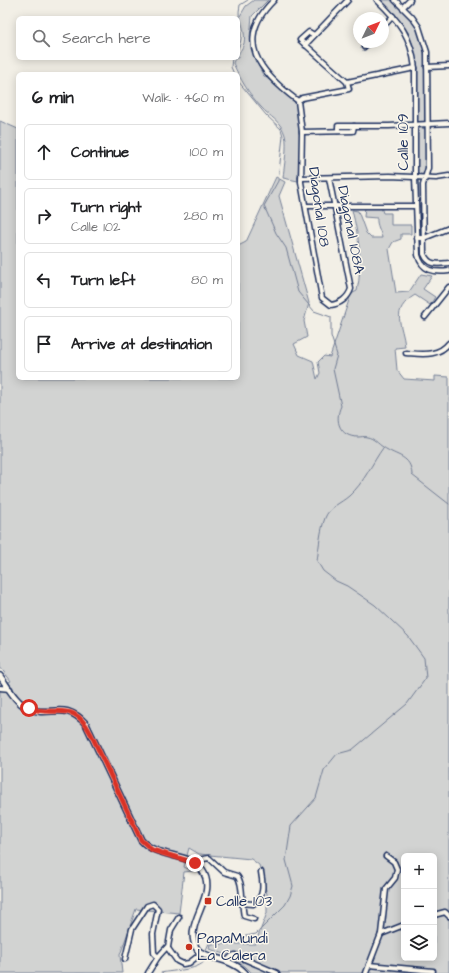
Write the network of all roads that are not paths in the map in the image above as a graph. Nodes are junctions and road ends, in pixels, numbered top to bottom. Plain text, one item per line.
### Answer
1 (274, 0) edge
2 (348, 0) edge
3 (377, 0) edge
4 (395, 0) edge
5 (410, 0) edge
6 (403, 7) junction
7 (393, 16) junction
8 (389, 20) edge
9 (314, 35) junction
10 (305, 45) junction
11 (449, 66) edge
12 (427, 67) junction
13 (415, 68) junction
14 (347, 82) junction
15 (298, 101) junction
16 (449, 123) edge
17 (428, 124) junction
18 (414, 125) junction
19 (302, 132) junction
20 (449, 176) edge
21 (415, 177) junction
22 (301, 178) junction
23 (329, 178) junction
24 (426, 178) junction
25 (306, 206) junction
26 (335, 206) junction
27 (416, 206) junction
28 (449, 228) edge
29 (417, 238) junction
30 (424, 238) junction
31 (449, 263) edge
32 (449, 271) edge
33 (449, 287) edge
34 (338, 304) joint
35 (425, 318) dead end
36 (448, 345) edge
37 (406, 353) dead end
38 (0, 676) edge
39 (0, 688) edge
40 (10, 689) junction
41 (386, 856) dead end
42 (192, 861) junction
43 (261, 872) dead end
44 (241, 903) junction
45 (437, 914) edge
46 (449, 916) edge
47 (179, 917) dead end
48 (254, 919) dead end
49 (401, 926) edge
50 (381, 934) junction
51 (168, 947) junction
52 (202, 953) junction
53 (158, 957) junction
54 (125, 959) dead end
55 (227, 961) junction
56 (369, 965) junction
57 (433, 971) dead end
58 (148, 973) edge
59 (245, 973) edge
60 (277, 973) edge
61 (366, 973) edge

1 - 15 street
2 - 9 street
3 - 7 street, Calle 109
4 - 6 street, Calle 109
5 - 6 street
6 - 12 street, Calle 109
7 - 8 street
7 - 13 street, Calle 109
9 - 10 street
9 - 10 street
10 - 14 street
11 - 12 street
12 - 17 street, Calle 109
13 - 14 street
13 - 18 street, Calle 109
14 - 15 street
15 - 19 street, Diagonal 108
16 - 17 street
17 - 18 street
17 - 24 street, Calle 109
18 - 19 street
18 - 21 street, Calle 109
19 - 22 street, Diagonal 108
20 - 24 street
21 - 23 street
21 - 24 street
21 - 27 street, Calle 109
22 - 23 street
22 - 25 street, Diagonal 108
23 - 26 street, Diagonal 108A
24 - 30 street, Calle 109
25 - 26 street
25 - 34 street, Diagonal 108
26 - 27 street
26 - 34 street, Diagonal 108A
27 - 29 street, Calle 109
28 - 30 street
29 - 30 street
29 - 32 street, Calle 109
30 - 31 street, Calle 109
33 - 35 street
36 - 37 street
38 - 40 main road
39 - 40 street
40 - 42 main road
41 - 50 street
42 - 44 street
42 - 52 main road
43 - 44 street
44 - 48 street
45 - 46 street
47 - 51 street
49 - 50 street
50 - 56 street
51 - 52 street
51 - 53 street
52 - 55 main road
53 - 54 street
53 - 58 street
55 - 59 main road
55 - 60 street
56 - 57 street
56 - 61 street

